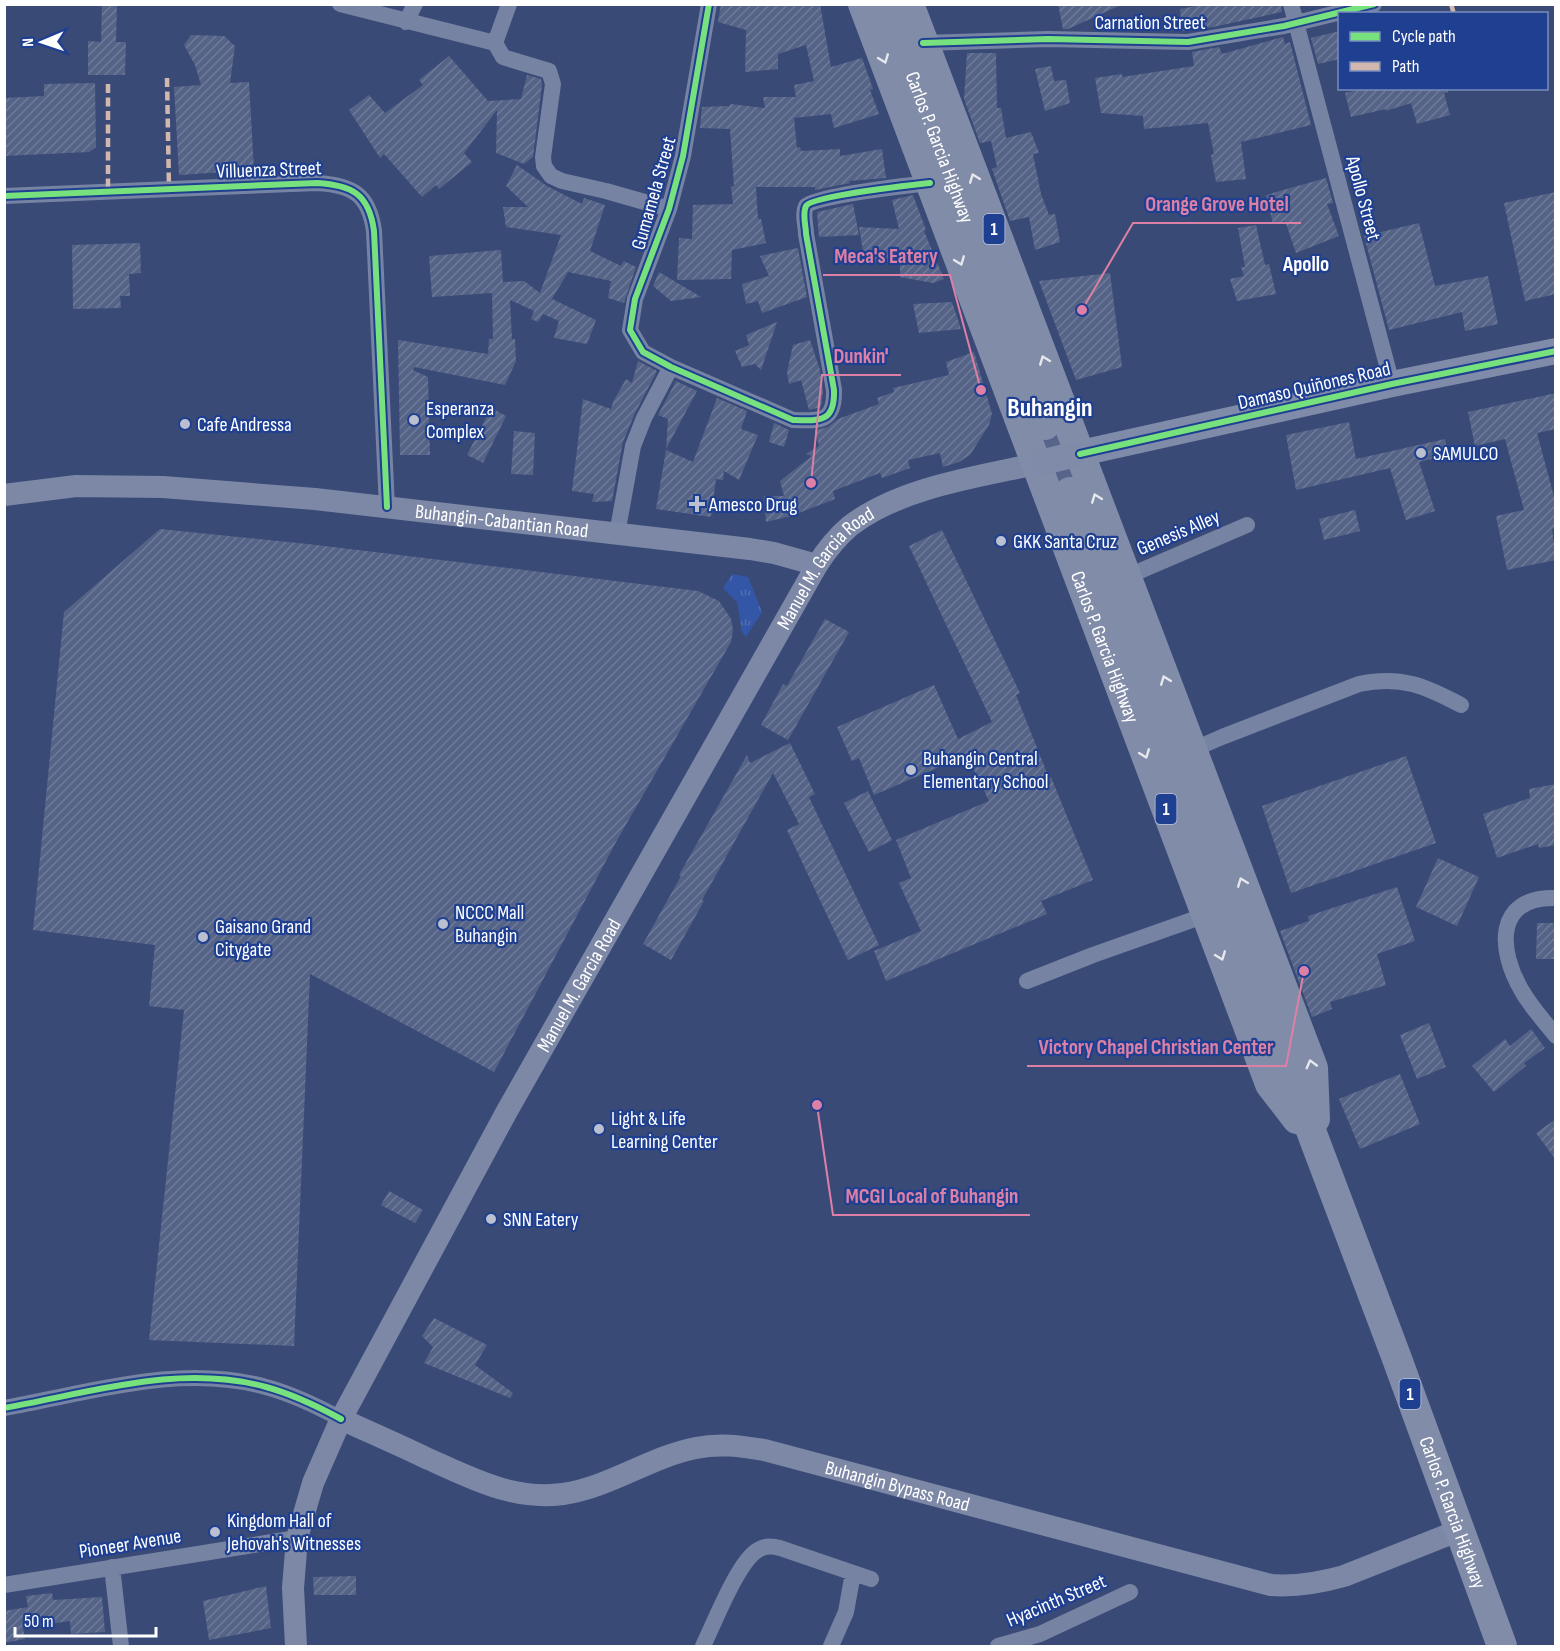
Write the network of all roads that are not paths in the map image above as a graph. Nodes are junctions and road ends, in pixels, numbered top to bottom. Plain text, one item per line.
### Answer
1 (340, 4) edge
2 (415, 4) edge
3 (509, 4) edge
4 (709, 4) edge
5 (863, 4) edge
6 (886, 4) edge
7 (909, 4) edge
8 (1291, 4) edge
9 (1374, 4) edge
10 (1341, 12) edge
11 (1338, 13) edge
12 (406, 22) junction
13 (1296, 23) junction
14 (495, 43) junction
15 (923, 43) junction
16 (930, 183) junction
17 (4, 196) edge
18 (669, 209) junction
19 (1556, 351) edge
20 (671, 367) junction
21 (1392, 384) junction
22 (1045, 425) tunnel mouth
23 (1076, 455) junction
24 (1040, 463) junction
25 (1070, 492) tunnel mouth
26 (4, 495) edge
27 (387, 507) junction
28 (1247, 525) dead end
29 (617, 534) junction
30 (817, 565) junction
31 (1126, 577) junction
32 (1461, 705) dead end
33 (1192, 750) junction
34 (1556, 898) edge
35 (1206, 915) junction
36 (1027, 981) dead end
37 (1556, 1036) edge
38 (1316, 1143) junction
39 (4, 1408) edge
40 (342, 1419) junction
41 (1460, 1530) junction
42 (297, 1538) junction
43 (112, 1566) junction
44 (854, 1573) junction
45 (871, 1579) dead end
46 (4, 1585) edge
47 (1130, 1592) dead end
48 (1042, 1640) edge
49 (121, 1647) edge
50 (296, 1647) edge
51 (703, 1647) edge
52 (831, 1647) edge
53 (998, 1647) edge
54 (1502, 1647) edge

1 - 12 street
2 - 12 street
3 - 14 street
4 - 18 street, Gumamela Street
5 -> 16 highway, Carlos P. Garcia Highway / 1
6 - 22 highway, Carlos P. Garcia Highway / 1
7 - 15 highway, Carlos P. Garcia Highway / 1
8 - 13 street, Apollo Street
9 - 10 street, Carnation Street
11 - 13 street, Carnation Street
12 - 14 street
13 - 15 street, Carnation Street
13 - 21 street, Apollo Street
14 - 18 street
23 -> 15 highway, Carlos P. Garcia Highway / 1
16 - 20 street, Gumamela Street
16 -> 24 highway, Carlos P. Garcia Highway / 1
17 - 27 street, Villuenza Street
18 - 20 street, Gumamela Street
19 - 21 main road, Damaso Quiñones Road
20 - 29 street
21 - 23 main road, Damaso Quiñones Road
23 - 24 main road, Damaso Quiñones Road, bridge
31 -> 23 highway, Carlos P. Garcia Highway / 1
24 - 30 main road, Manuel M. Garcia Road
24 -> 35 highway, Carlos P. Garcia Highway / 1
25 - 38 highway, Carlos P. Garcia Highway / 1
26 - 27 main road, Buhangin-Cabantian Road
27 - 29 main road, Buhangin-Cabantian Road
28 - 31 street, Genesis Alley
29 - 30 main road, Buhangin-Cabantian Road
30 - 40 main road, Manuel M. Garcia Road
33 -> 31 highway, Carlos P. Garcia Highway / 1
32 - 33 street
38 -> 33 highway, Carlos P. Garcia Highway / 1
34 - 37 street
35 - 36 street
35 -> 38 highway, Carlos P. Garcia Highway / 1
38 - 41 highway, Carlos P. Garcia Highway / 1
39 - 40 street
40 - 41 main road, Buhangin Bypass Road
40 - 42 main road, Manuel M. Garcia Road
41 - 54 highway, Carlos P. Garcia Highway / 1
42 - 43 street, Pioneer Avenue
42 - 50 main road, Manuel M. Garcia Road
43 - 46 street, Pioneer Avenue
43 - 49 street
44 - 45 street
44 - 51 street
44 - 52 street
47 - 48 street, Hyacinth Street
48 - 53 street, Hyacinth Street

